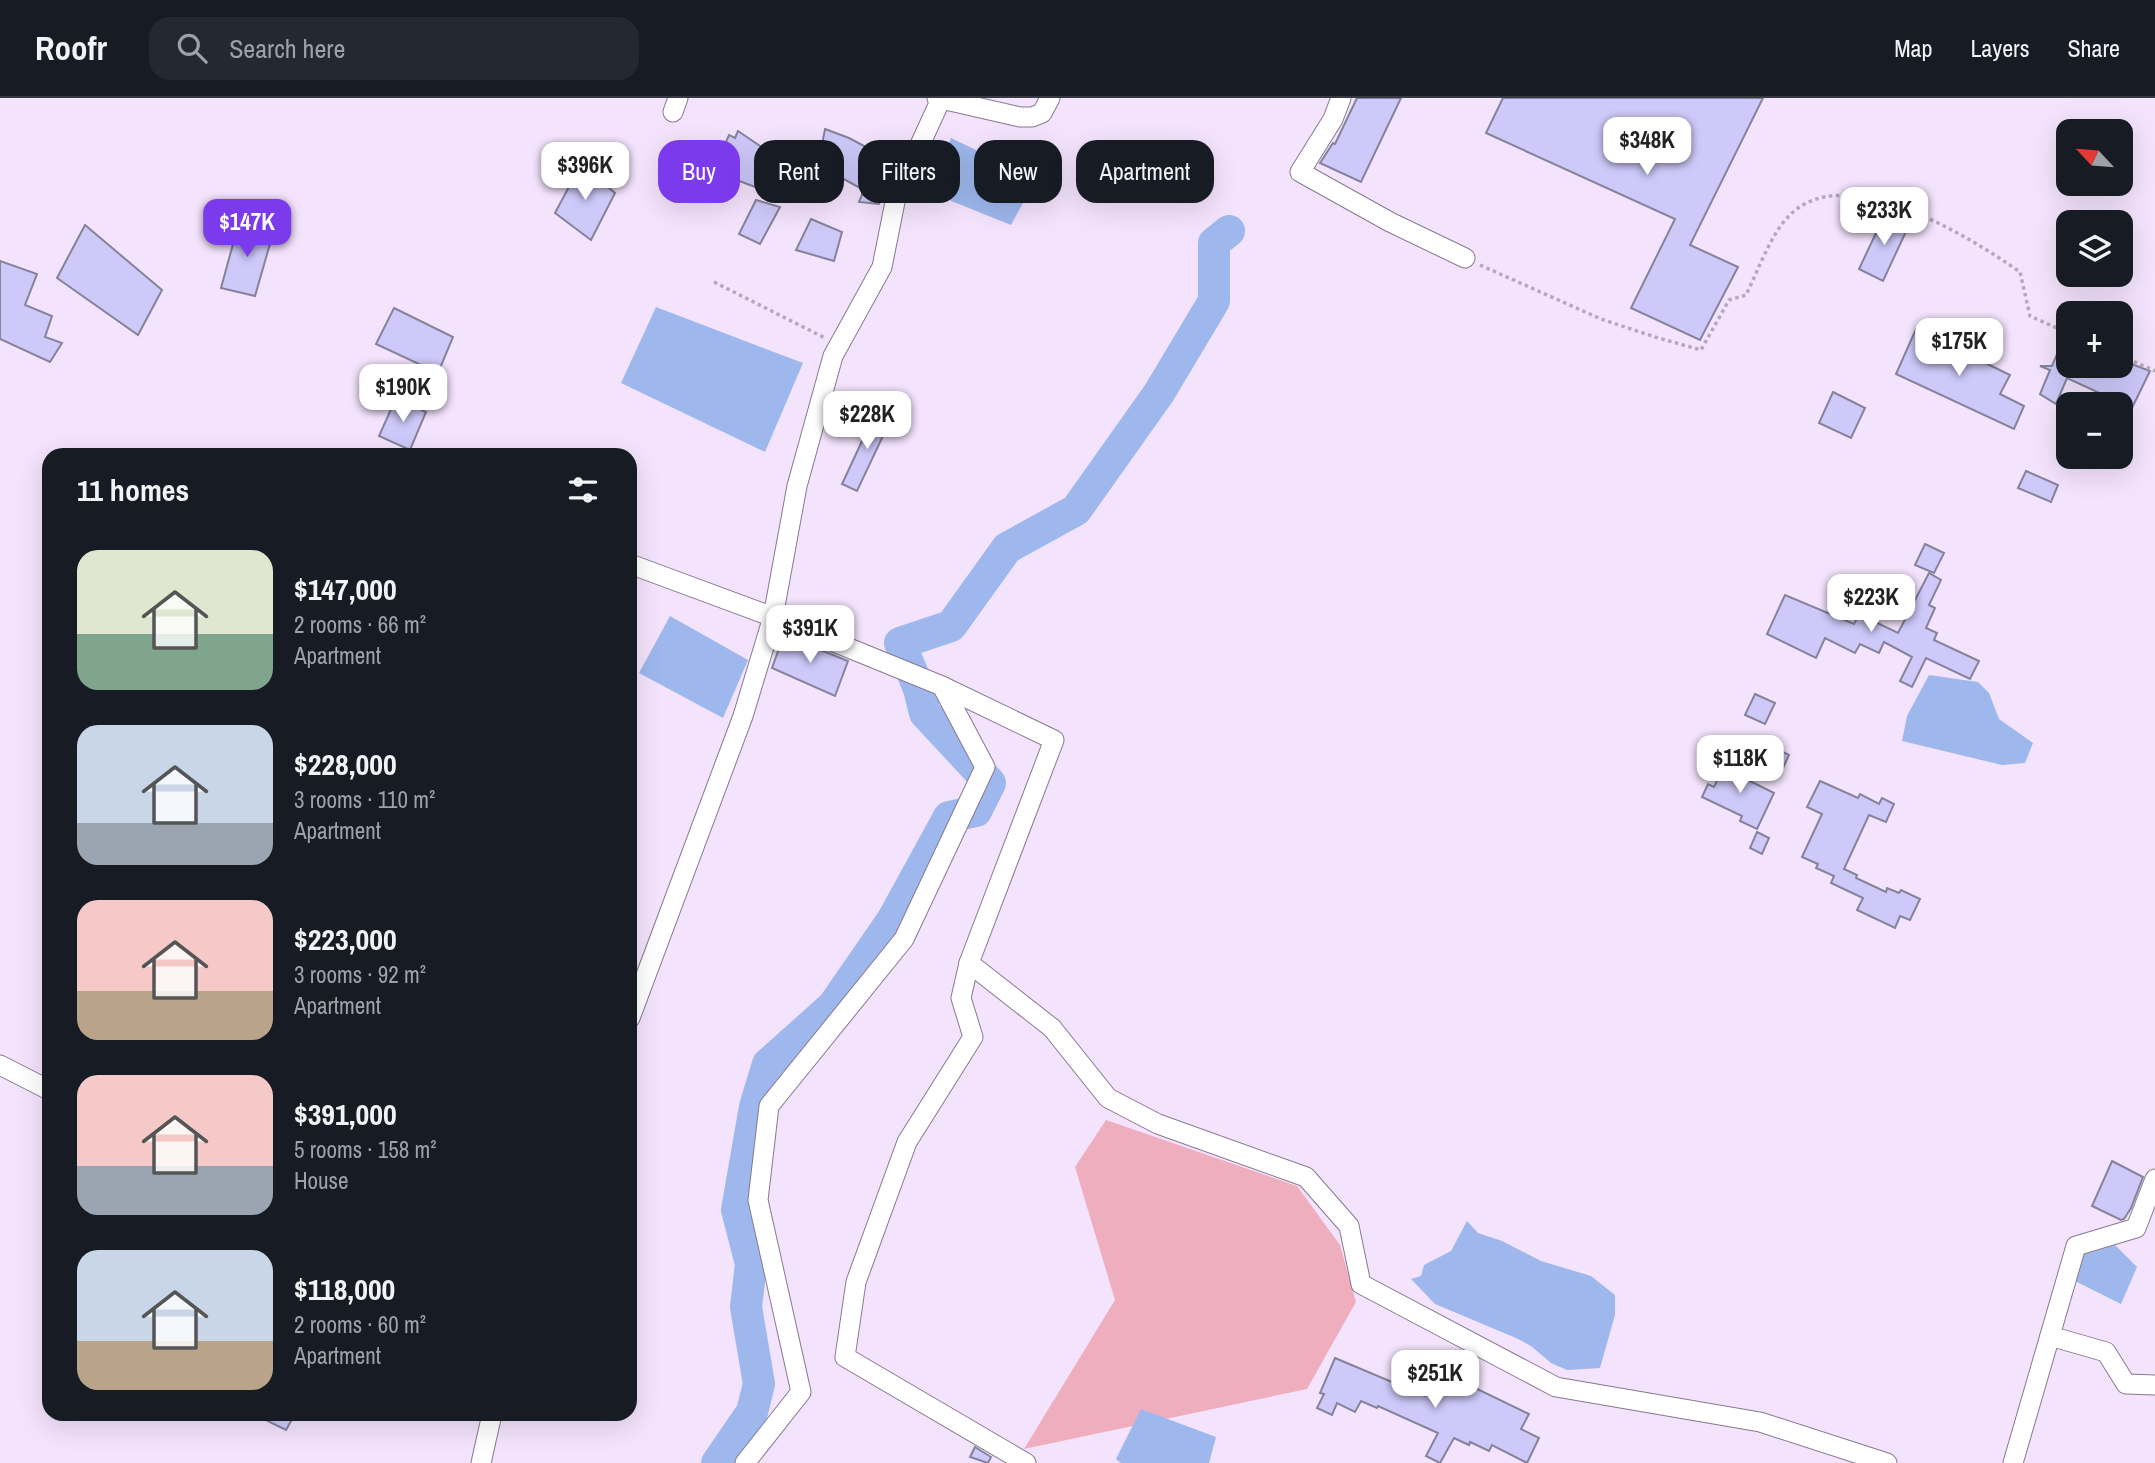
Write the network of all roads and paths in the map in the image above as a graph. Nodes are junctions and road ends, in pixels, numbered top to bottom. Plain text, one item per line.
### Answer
1 (1050, 98) edge
2 (1341, 98) edge
3 (939, 99) edge
4 (1465, 258) joint
5 (714, 282) dead end
6 (2056, 328) edge
7 (839, 345) junction
8 (2133, 361) edge
9 (2155, 371) edge
10 (637, 567) edge
11 (773, 617) junction
12 (942, 686) junction
13 (969, 963) junction
14 (637, 999) edge
15 (0, 1065) edge
16 (42, 1086) edge
17 (2155, 1179) edge
18 (2050, 1336) junction
19 (2155, 1385) edge
20 (490, 1421) edge
21 (481, 1463) edge
22 (746, 1463) edge
23 (1027, 1463) edge
24 (1887, 1463) edge
25 (2014, 1463) edge

1 - 3 street
2 - 4 street
3 - 7 street
4 - 6 path
5 - 7 path
7 - 11 street
8 - 9 path
10 - 11 street
11 - 12 street
11 - 14 street
12 - 13 street
12 - 22 street
13 - 23 street
13 - 24 street
15 - 16 street
17 - 18 street
18 - 19 street
18 - 25 street
20 - 21 street

